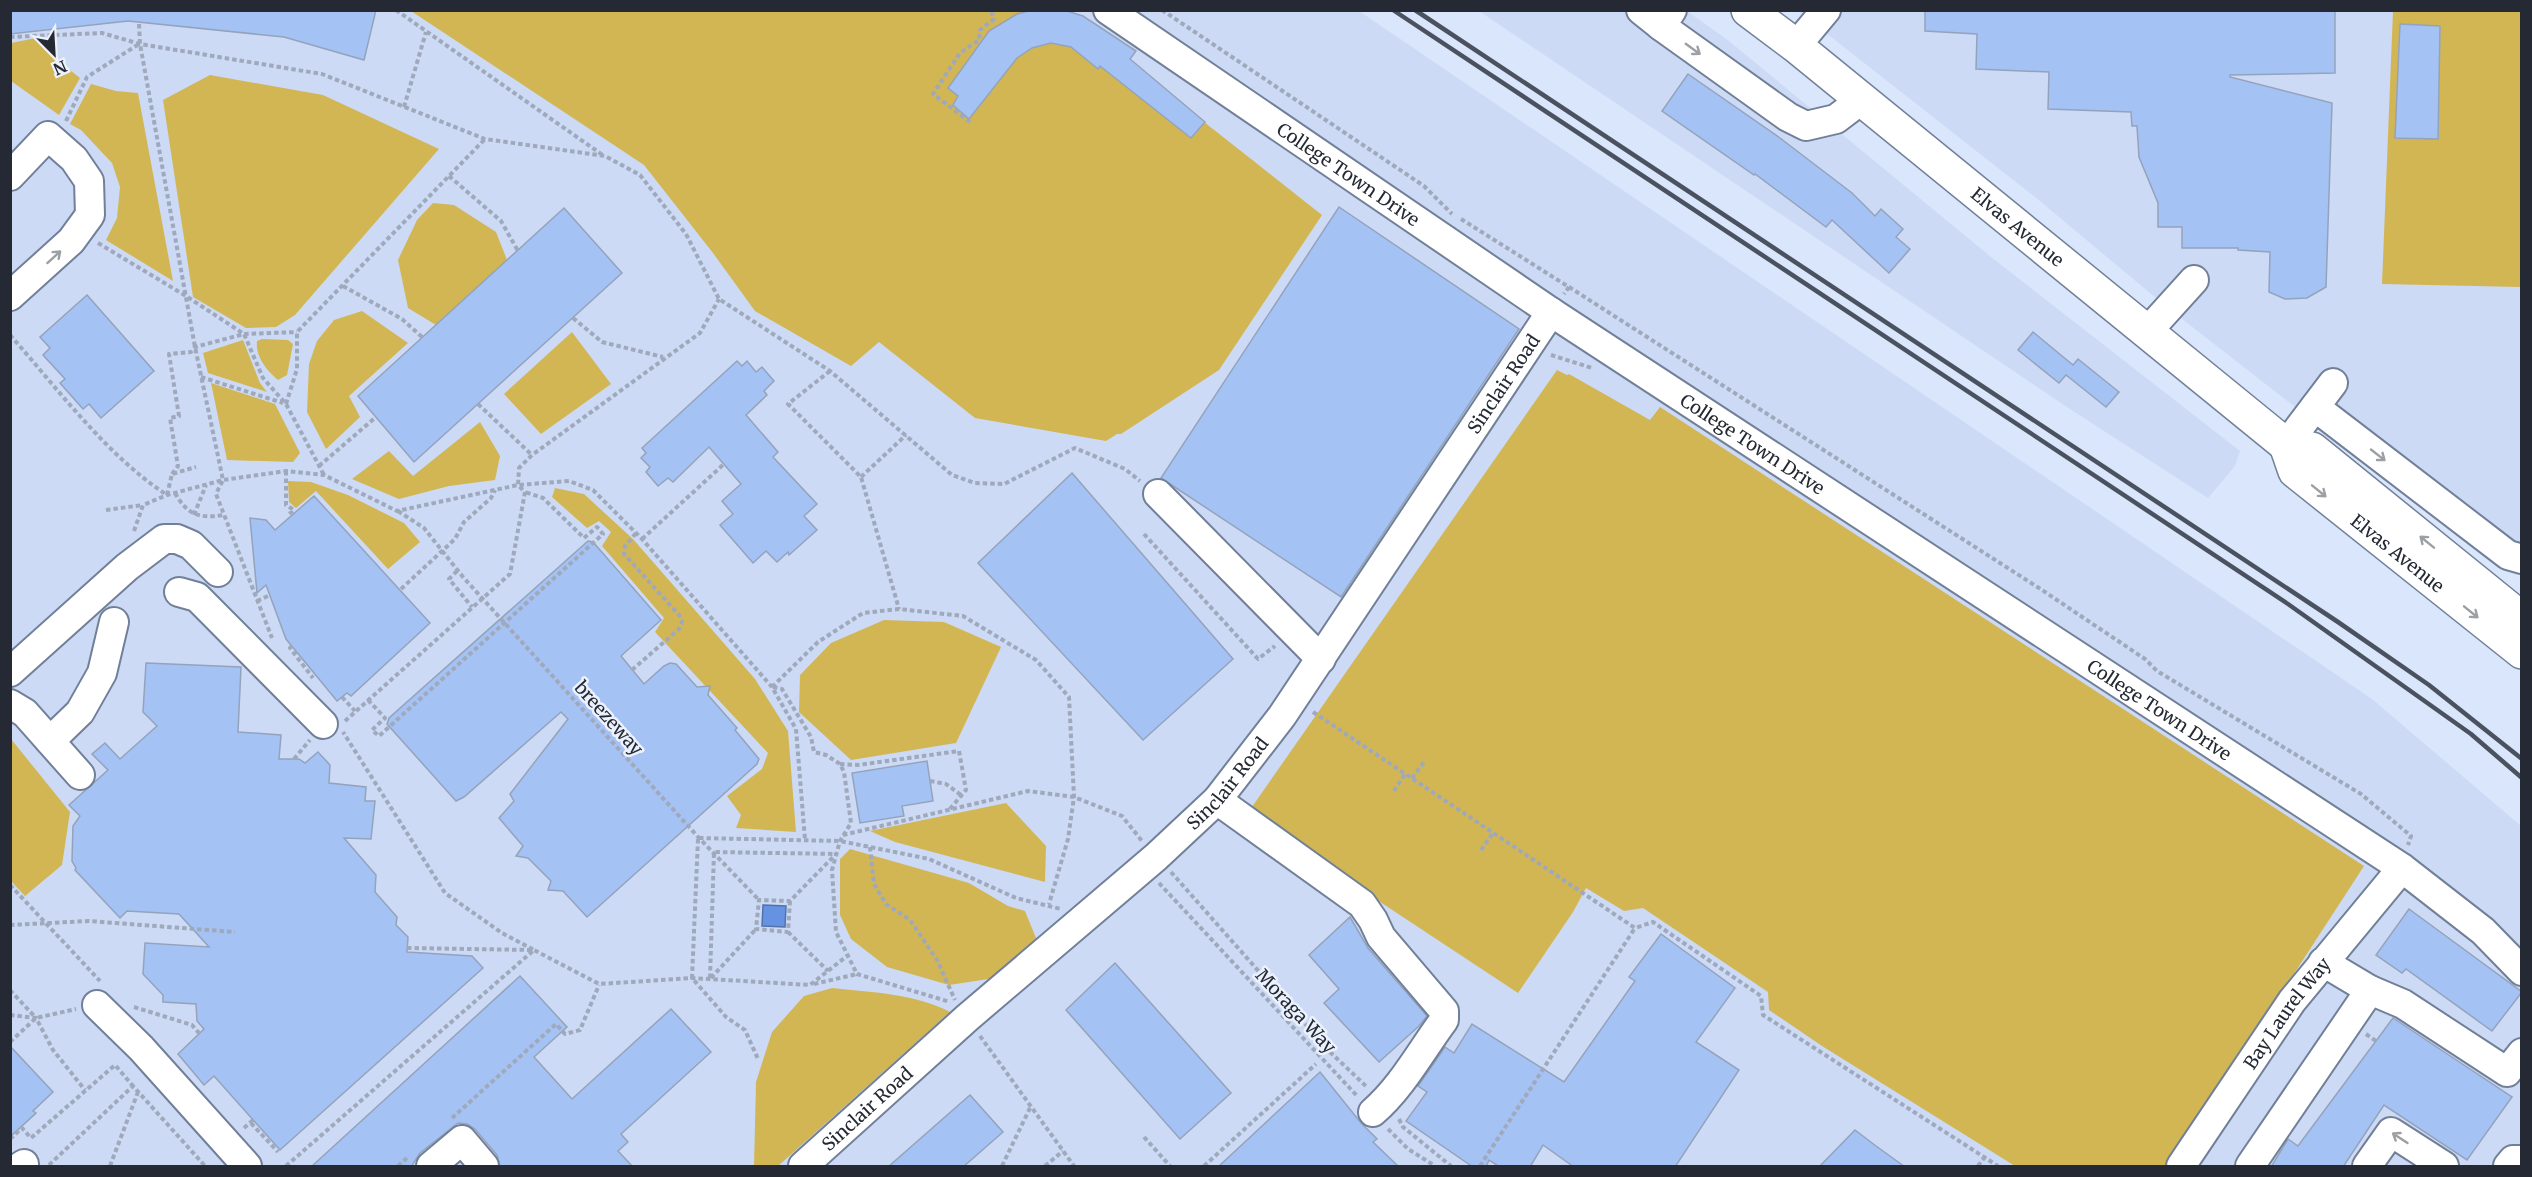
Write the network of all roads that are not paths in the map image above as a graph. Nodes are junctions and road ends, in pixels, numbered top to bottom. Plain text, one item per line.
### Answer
1 (1108, 10) edge
2 (1748, 10) edge
3 (1826, 10) edge
4 (1658, 16) edge
5 (1796, 46) junction
6 (1862, 100) junction
7 (10, 176) edge
8 (2194, 280) dead end
9 (10, 296) edge
10 (1551, 312) junction
11 (2146, 333) junction
12 (2333, 383) dead end
13 (2315, 407) junction
14 (2286, 445) junction
15 (1158, 494) road end
16 (2522, 559) edge
17 (218, 572) dead end
18 (179, 592) dead end
19 (92, 598) junction
20 (2522, 619) edge
21 (2522, 652) edge
22 (1321, 659) junction
23 (10, 672) edge
24 (10, 704) edge
25 (323, 724) dead end
26 (50, 741) junction
27 (80, 775) dead end
28 (1217, 800) junction
29 (2402, 868) junction
30 (2323, 962) junction
31 (2522, 971) edge
32 (2370, 990) junction
33 (97, 1005) road end
34 (2522, 1053) edge
35 (1380, 1104) road end
36 (423, 1159) edge
37 (2522, 1160) edge
38 (2193, 1162) edge
39 (247, 1167) edge
40 (484, 1167) edge
41 (803, 1167) edge
42 (2250, 1167) edge
43 (2367, 1167) edge
44 (2444, 1167) edge
45 (2508, 1167) edge

1 - 10 street, College Town Drive
2 - 5 main road, Elvas Avenue
3 - 5 street
4 -> 6 street
5 - 6 main road, Elvas Avenue
6 - 11 main road, Elvas Avenue
9 -> 7 street
8 - 11 street
10 - 22 street, Sinclair Road
10 - 29 street, College Town Drive
11 - 14 main road, Elvas Avenue
12 - 13 street
13 - 14 street
13 -> 16 street
20 -> 14 main road, Elvas Avenue
14 -> 21 main road, Elvas Avenue
15 - 22 street
17 - 19 street
18 - 25 street
19 - 23 street
19 - 26 street
22 - 28 street, Sinclair Road
24 - 26 street
26 - 27 street
28 - 35 street
28 - 41 street, Sinclair Road
29 - 30 street, Bay Laurel Way
29 - 31 street, College Town Drive
30 - 32 street
30 - 38 street, Bay Laurel Way
32 - 34 street
32 - 42 street
33 - 39 street
36 - 40 street
37 - 45 street
44 -> 43 street

